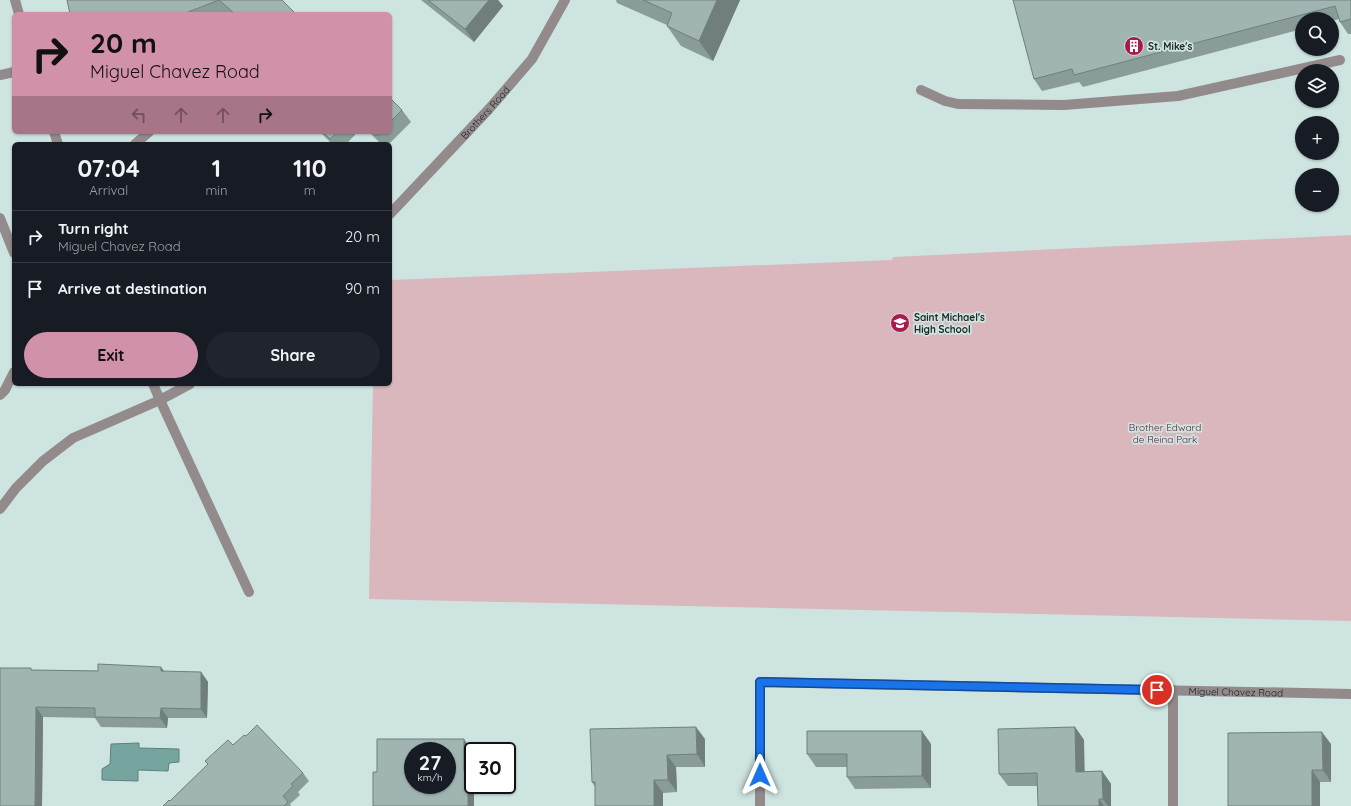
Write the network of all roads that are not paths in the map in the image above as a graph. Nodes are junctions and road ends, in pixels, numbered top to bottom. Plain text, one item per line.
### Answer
1 (15, 0) edge
2 (565, 0) edge
3 (18, 12) edge
4 (1340, 60) dead end
5 (12, 72) edge
6 (0, 75) edge
7 (921, 90) dead end
8 (146, 134) edge
9 (137, 142) edge
10 (392, 212) edge
11 (0, 218) edge
12 (12, 248) edge
13 (12, 376) edge
14 (154, 386) edge
15 (186, 386) edge
16 (0, 395) edge
17 (160, 400) junction
18 (0, 509) edge
19 (249, 592) dead end
20 (1173, 690) junction
21 (1351, 694) edge
22 (760, 806) edge
23 (1173, 806) edge

1 - 3 street
2 - 10 street, Brothers Road
4 - 7 street
5 - 6 street
8 - 9 street
11 - 12 street
13 - 16 street
14 - 17 street
15 - 17 street
17 - 18 street
17 - 19 street
20 - 21 street, Miguel Chavez Road
20 - 22 street, Miguel Chavez Road
20 - 23 street

